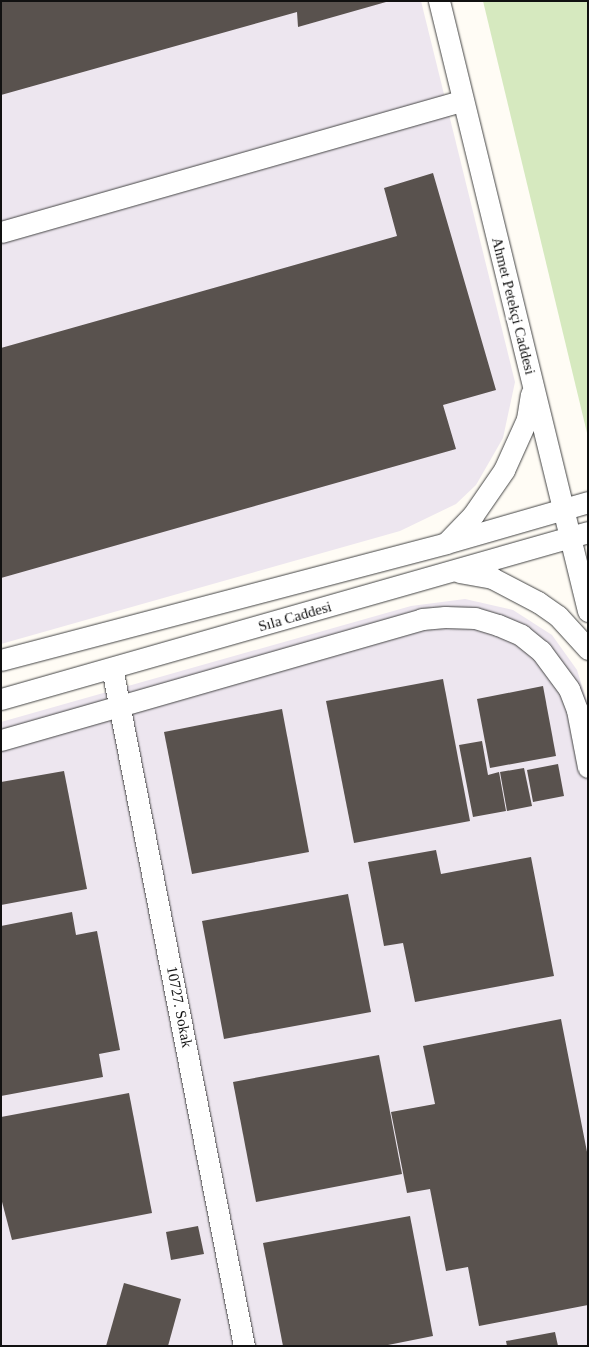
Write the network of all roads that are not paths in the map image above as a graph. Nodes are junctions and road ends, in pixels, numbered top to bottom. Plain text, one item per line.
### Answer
1 (439, 1) edge
2 (463, 100) junction
3 (1, 232) edge
4 (532, 384) junction
5 (588, 502) edge
6 (563, 510) junction
7 (579, 535) edge
8 (446, 543) junction
9 (457, 571) junction
10 (588, 611) edge
11 (588, 649) edge
12 (1, 660) edge
13 (112, 668) junction
14 (1, 699) edge
15 (120, 706) junction
16 (1, 740) edge
17 (588, 767) edge
18 (244, 1346) edge

1 - 2 street, Ahmet Petekçi Caddesi
2 - 3 street
2 - 4 street, Ahmet Petekçi Caddesi
4 - 6 street, Ahmet Petekçi Caddesi
4 - 8 street
5 - 6 street
6 - 7 street, Ahmet Petekçi Caddesi
6 - 8 street
7 - 9 street, Sıla Caddesi
7 - 10 street, Ahmet Petekçi Caddesi
8 - 12 street
9 - 11 street
9 - 13 street, Sıla Caddesi
13 - 14 street, Sıla Caddesi
13 - 15 street, 10727. Sokak
15 - 16 street
15 - 17 street
15 - 18 street, 10727. Sokak

